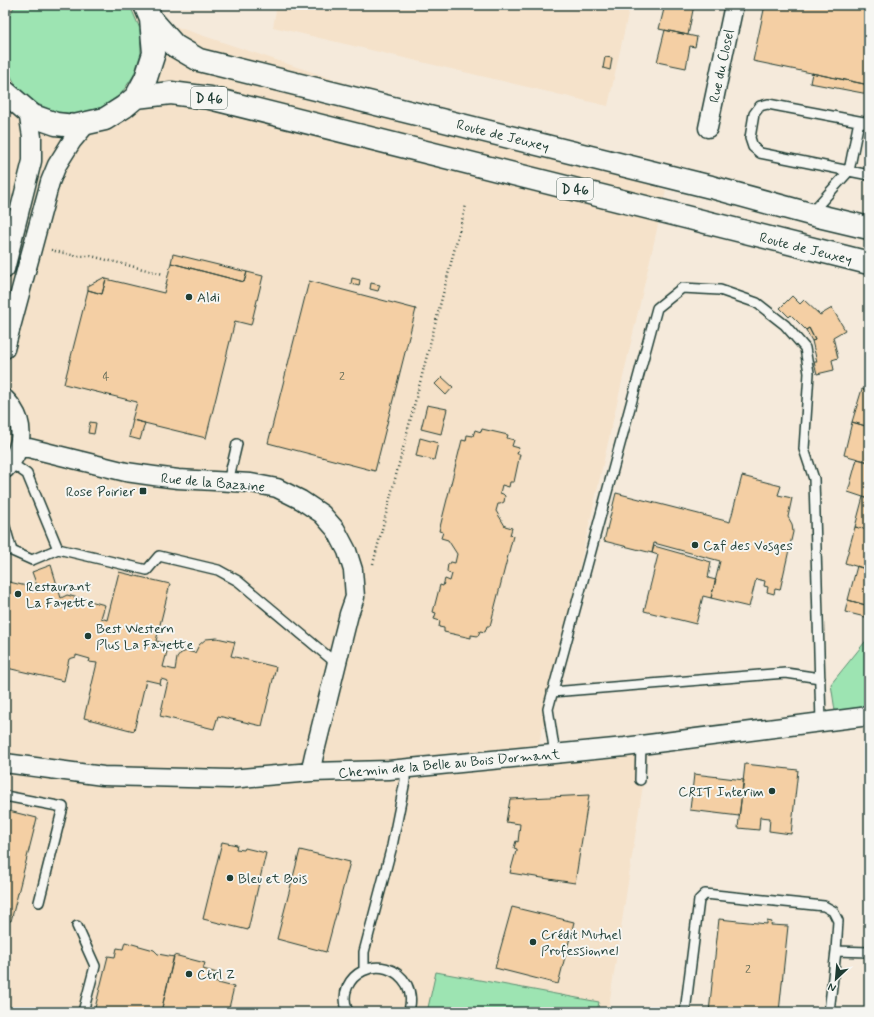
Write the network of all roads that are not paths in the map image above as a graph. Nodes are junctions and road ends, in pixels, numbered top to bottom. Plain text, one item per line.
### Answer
1 (734, 5) edge
2 (148, 12) edge
3 (5, 92) edge
4 (136, 97) junction
5 (28, 112) junction
6 (859, 121) junction
7 (88, 122) junction
8 (869, 123) edge
9 (708, 128) dead end
10 (849, 171) junction
11 (869, 175) edge
12 (810, 214) junction
13 (869, 228) edge
14 (869, 264) edge
15 (5, 269) edge
16 (5, 349) edge
17 (5, 399) edge
18 (237, 444) dead end
19 (12, 460) edge
20 (228, 482) junction
21 (5, 527) edge
22 (58, 549) junction
23 (337, 664) junction
24 (820, 678) junction
25 (552, 692) junction
26 (869, 716) edge
27 (821, 722) junction
28 (641, 745) junction
29 (555, 754) junction
30 (5, 763) edge
31 (405, 769) junction
32 (311, 772) junction
33 (640, 780) dead end
34 (5, 796) edge
35 (39, 902) dead end
36 (76, 926) dead end
37 (836, 951) junction
38 (869, 952) edge
39 (364, 970) junction
40 (83, 1012) edge
41 (348, 1012) edge
42 (408, 1012) edge
43 (685, 1012) edge
44 (829, 1012) edge

1 - 9 street, Rue du Closel
2 - 4 main road
2 - 12 main road, Route de Jeuxey
3 - 5 main road
4 - 7 main road
4 - 14 main road, Route de Jeuxey / D 46
5 - 7 main road
5 - 15 street
6 - 8 lane
6 - 10 lane
6 - 10 lane
7 - 16 street
10 - 11 lane
10 - 12 lane
12 - 13 main road, Route de Jeuxey
17 - 19 street
18 - 20 lane
19 - 20 street, Rue de la Bazaine
19 - 22 lane
20 - 23 street, Rue de la Bazaine
21 - 22 lane
22 - 23 lane
23 - 32 street, Rue de la Bazaine
24 - 25 lane
24 - 25 lane
24 - 27 lane
25 - 29 lane
26 - 27 street, Chemin de la Belle au Bois Dormant
27 - 28 street, Chemin de la Belle au Bois Dormant
28 - 29 street, Chemin de la Belle au Bois Dormant
28 - 33 lane
29 - 31 street, Chemin de la Belle au Bois Dormant
30 - 32 street, Chemin de la Belle au Bois Dormant
31 - 32 street, Chemin de la Belle au Bois Dormant
31 - 39 lane
34 - 35 lane
36 - 40 lane
37 - 38 lane
37 - 43 lane
37 - 44 lane
39 - 41 lane
39 - 42 lane

